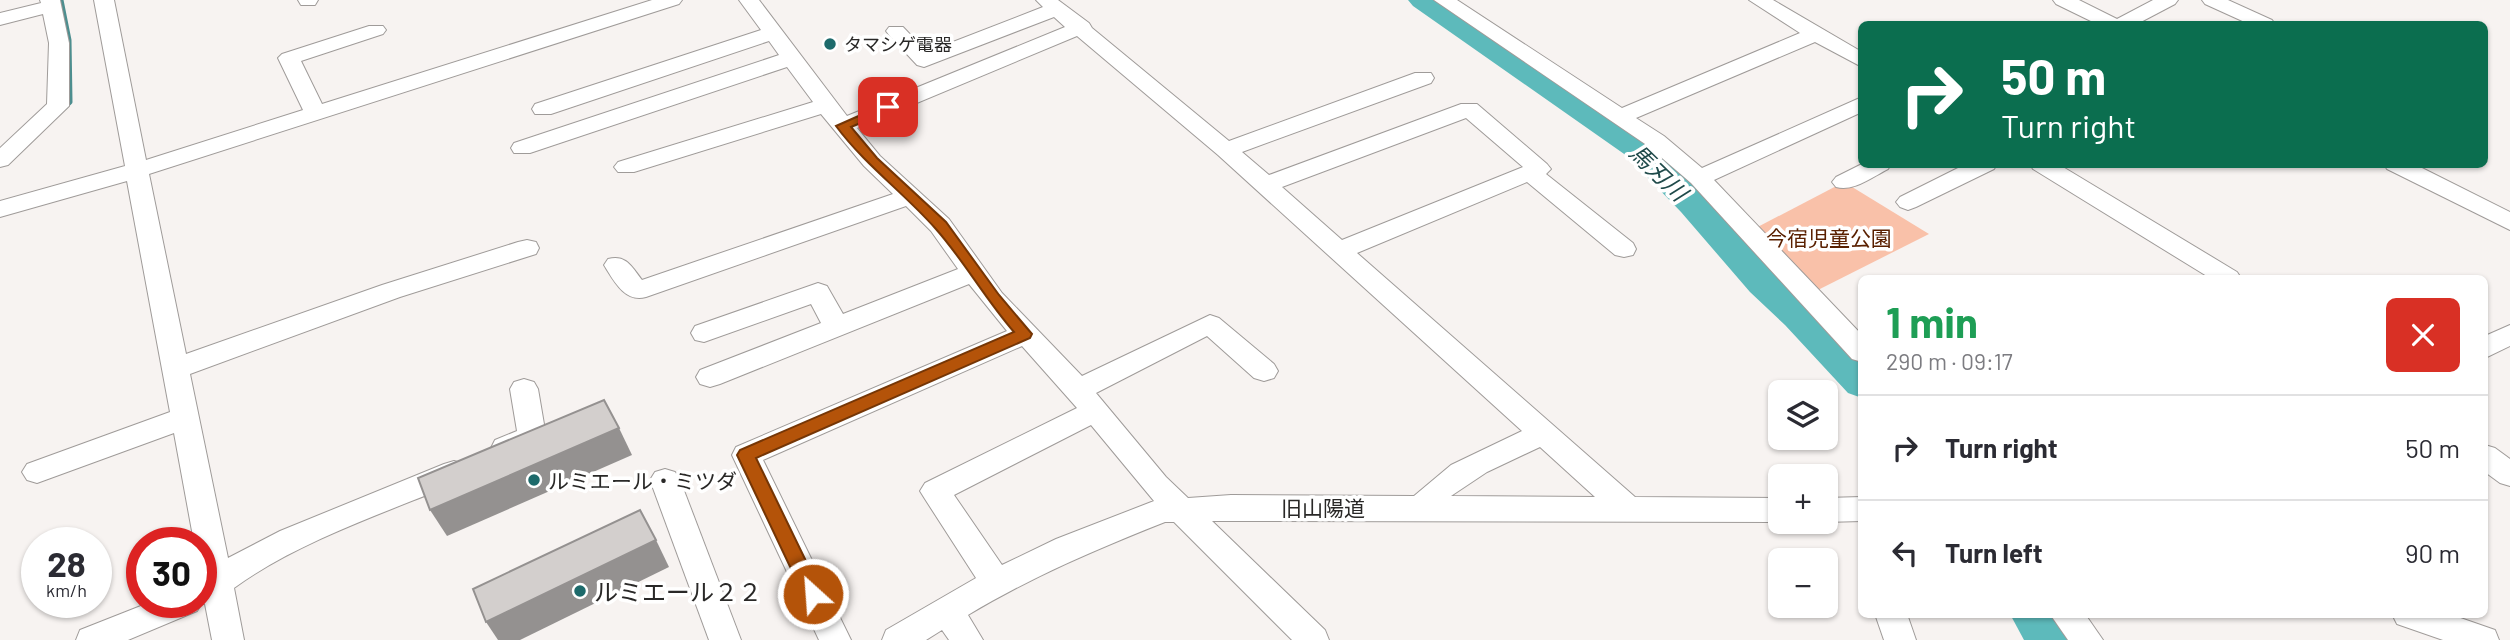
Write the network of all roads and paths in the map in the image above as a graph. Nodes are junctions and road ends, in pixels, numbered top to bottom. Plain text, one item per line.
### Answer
1 (104, 0) edge
2 (671, 0) edge
3 (749, 0) edge
4 (1444, 0) edge
5 (1759, 0) edge
6 (2063, 0) edge
7 (2168, 0) edge
8 (2212, 0) edge
9 (50, 3) edge
10 (1051, 4) edge
11 (0, 19) edge
12 (2106, 21) edge
13 (2128, 21) edge
14 (2258, 21) edge
15 (1082, 27) junction
16 (376, 30) dead end
17 (896, 32) dead end
18 (773, 33) junction
19 (1815, 34) junction
20 (792, 58) junction
21 (1858, 59) edge
22 (1423, 78) dead end
23 (826, 105) junction
24 (1858, 106) edge
25 (543, 109) dead end
26 (316, 113) junction
27 (1620, 117) junction
28 (843, 126) junction
29 (522, 148) dead end
30 (1226, 150) junction
31 (0, 160) edge
32 (626, 167) dead end
33 (1872, 168) edge
34 (1978, 168) edge
35 (2048, 168) edge
36 (2406, 168) edge
37 (138, 170) junction
38 (1530, 173) junction
39 (1699, 178) junction
40 (1844, 182) dead end
41 (1265, 185) junction
42 (909, 197) junction
43 (1908, 202) dead end
44 (0, 209) edge
45 (2510, 222) edge
46 (527, 248) dead end
47 (1624, 249) dead end
48 (1340, 250) junction
49 (617, 265) dead end
50 (975, 272) junction
51 (2223, 275) edge
52 (837, 327) junction
53 (704, 333) dead end
54 (1024, 334) junction
55 (2510, 334) edge
56 (2488, 346) edge
57 (1858, 348) edge
58 (177, 368) junction
59 (1264, 370) dead end
60 (710, 377) dead end
61 (524, 389) dead end
62 (1087, 400) junction
63 (185, 418) junction
64 (1543, 434) junction
65 (2488, 458) edge
66 (37, 472) dead end
67 (2510, 475) edge
68 (665, 480) dead end
69 (1421, 508) junction
70 (1180, 510) junction
71 (1629, 510) junction
72 (1768, 510) edge
73 (1838, 512) edge
74 (1858, 516) edge
75 (201, 527) edge
76 (996, 582) junction
77 (217, 584) edge
78 (217, 608) edge
79 (947, 611) junction
80 (146, 618) edge
81 (1892, 618) edge
82 (2069, 618) edge
83 (2420, 618) edge
84 (92, 640) edge
85 (229, 640) edge
86 (725, 640) edge
87 (835, 640) edge
88 (898, 640) edge
89 (967, 640) edge
90 (1313, 640) edge
91 (1900, 640) edge
92 (2087, 640) edge
93 (2483, 640) edge

1 - 37 street
2 - 26 street
3 - 18 street
4 - 27 street
5 - 19 street
6 - 12 street
7 - 13 street
8 - 14 street
9 - 11 street
9 - 31 street
10 - 15 street
10 - 17 street
15 - 28 street
15 - 30 street
16 - 26 street
18 - 20 street
18 - 25 street
19 - 21 street
19 - 27 street
20 - 23 street
20 - 29 street
22 - 30 street
23 - 28 street
23 - 32 street
24 - 39 street
26 - 37 street
27 - 39 street
28 - 42 street
30 - 41 street
33 - 40 street
34 - 43 street
35 - 51 street
36 - 45 street
37 - 44 street
37 - 58 street
38 - 41 street
38 - 47 street
38 - 48 street
39 - 57 street
41 - 48 street
42 - 49 street
42 - 50 street
46 - 58 street
48 - 64 street
50 - 52 street
50 - 54 street
52 - 53 street
52 - 60 street
54 - 62 street
54 - 87 street
55 - 56 street
58 - 63 street
59 - 62 street
61 - 77 street
62 - 70 street
62 - 76 street
63 - 66 street
63 - 75 street
64 - 69 street
64 - 71 street
65 - 67 street
68 - 86 street
69 - 70 street, 旧山陽道
69 - 71 street, 旧山陽道
70 - 76 street, 旧山陽道
70 - 90 street
71 - 72 street, 旧山陽道
73 - 74 street
76 - 79 street, 旧山陽道
78 - 85 street
79 - 88 street, 旧山陽道
79 - 89 street
80 - 84 street
81 - 91 street
82 - 92 street
83 - 93 street

